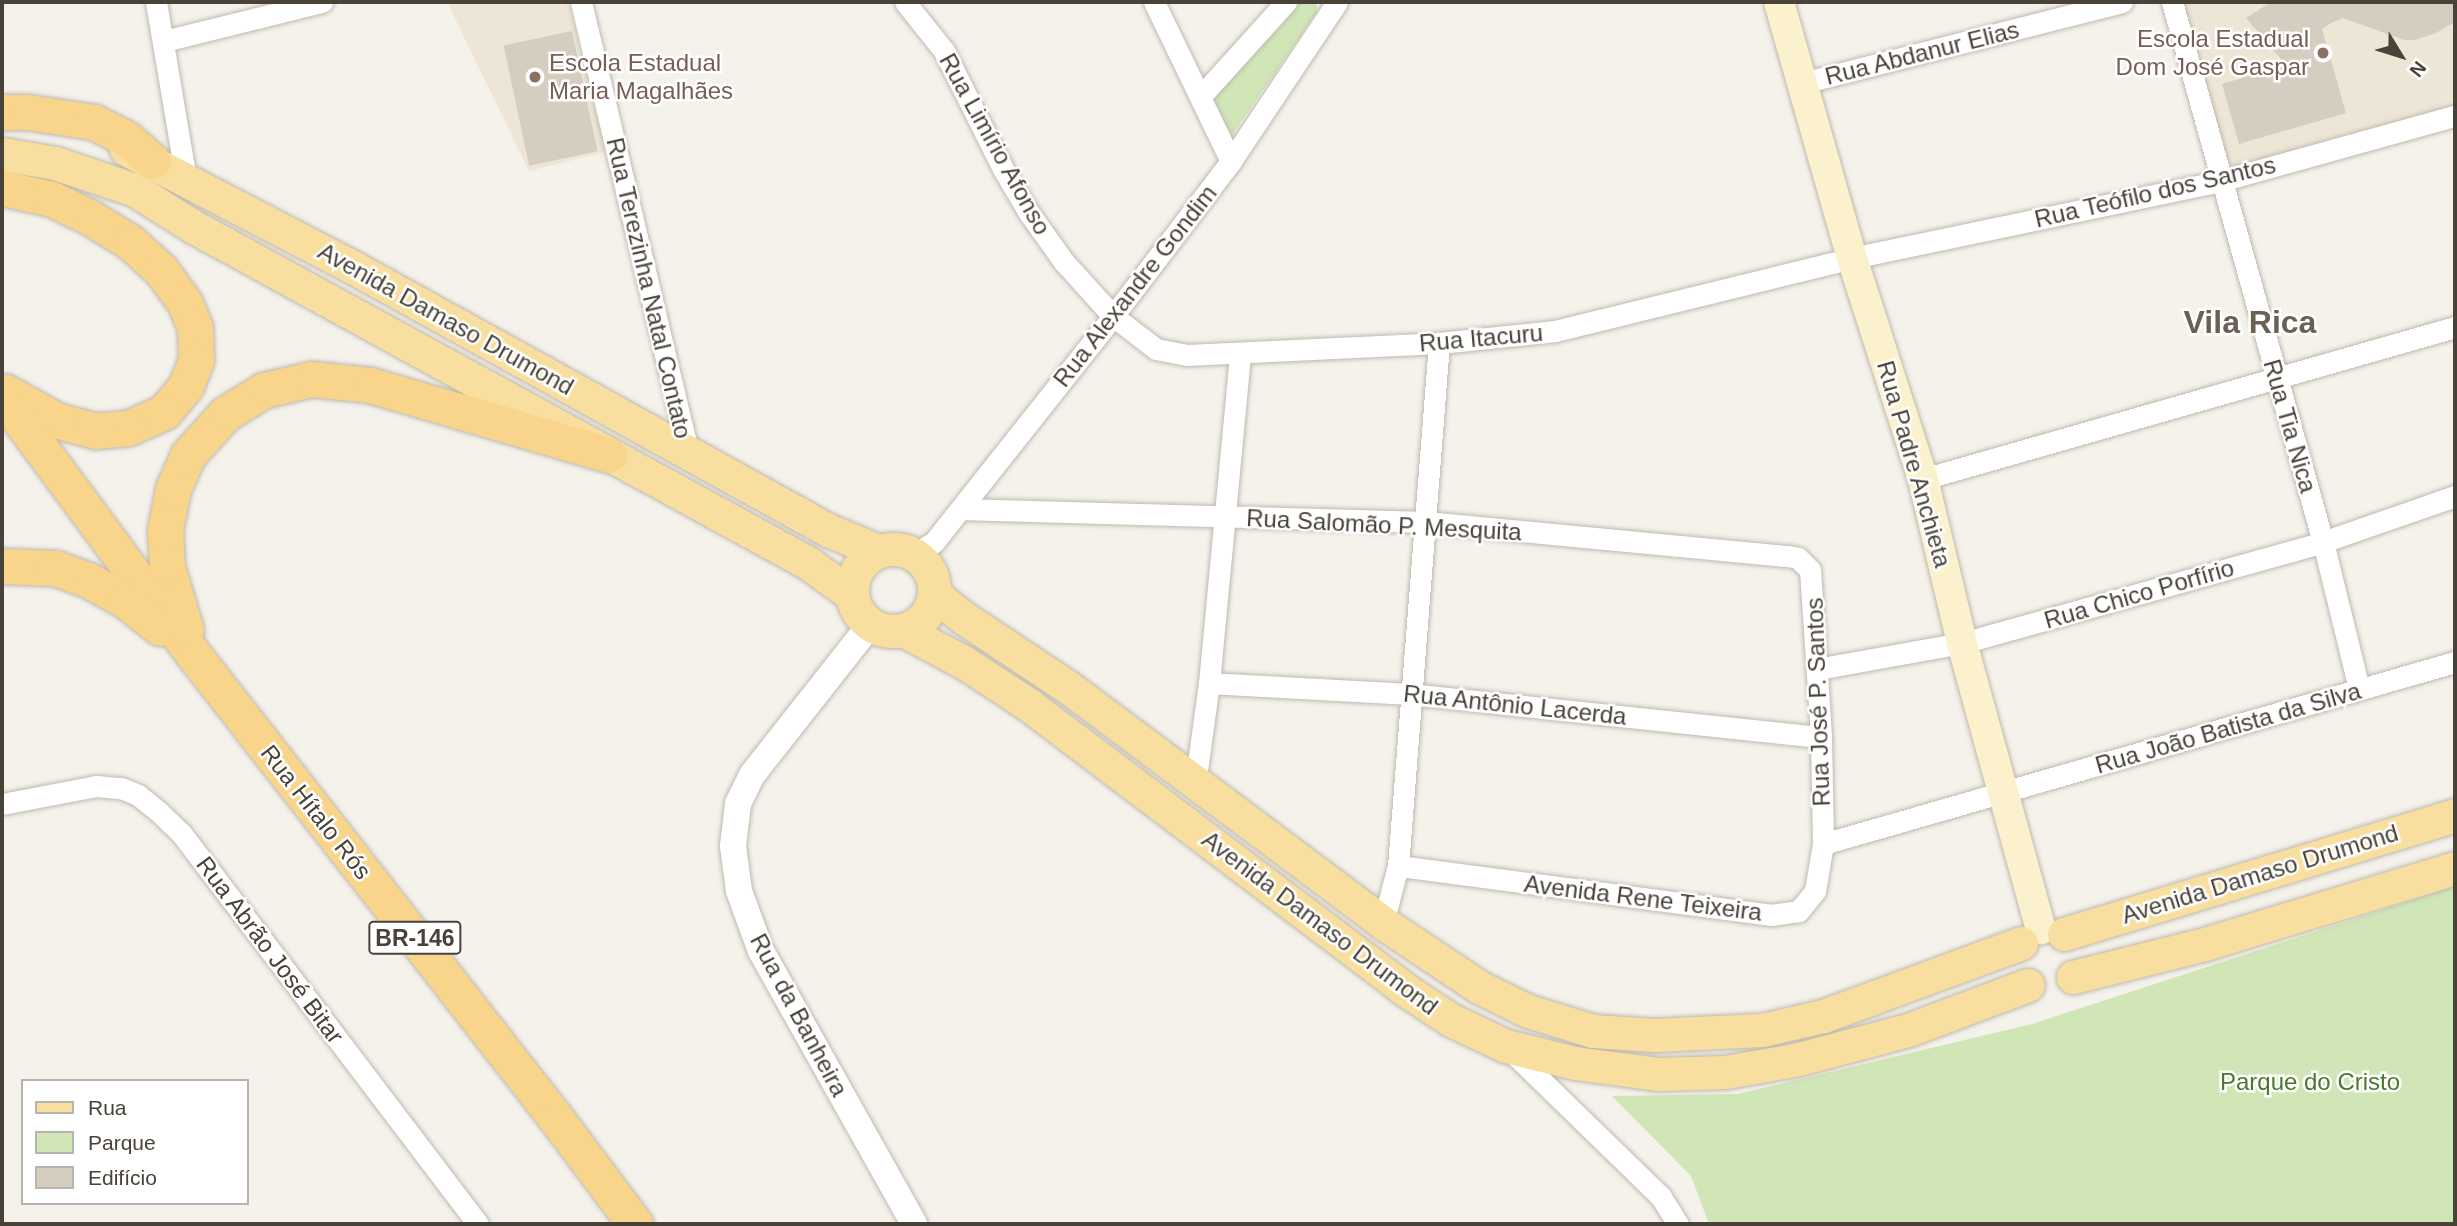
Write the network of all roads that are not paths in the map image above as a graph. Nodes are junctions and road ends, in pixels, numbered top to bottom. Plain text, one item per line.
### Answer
1 (156, 2) edge
2 (322, 2) edge
3 (581, 2) edge
4 (905, 2) edge
5 (1154, 2) edge
6 (1286, 2) edge
7 (1337, 2) edge
8 (1779, 2) edge
9 (2122, 2) edge
10 (2172, 2) edge
11 (164, 41) junction
12 (1802, 83) junction
13 (2, 88) edge
14 (1200, 96) junction
15 (2, 112) edge
16 (2455, 116) edge
17 (67, 117) junction
18 (2, 123) edge
19 (2, 154) edge
20 (152, 161) junction
21 (1231, 161) junction
22 (186, 180) junction
23 (2220, 181) junction
24 (2, 188) edge
25 (1852, 258) junction
26 (1113, 316) junction
27 (2455, 327) edge
28 (1439, 343) junction
29 (1240, 355) junction
30 (2275, 377) junction
31 (2, 389) edge
32 (2, 396) edge
33 (688, 452) junction
34 (609, 455) junction
35 (1923, 479) junction
36 (2455, 496) edge
37 (961, 509) junction
38 (1224, 517) junction
39 (1426, 522) junction
40 (2323, 542) junction
41 (878, 551) junction
42 (914, 554) junction
43 (1804, 562) joint
44 (2, 566) edge
45 (934, 594) junction
46 (852, 595) junction
47 (870, 625) junction
48 (903, 630) junction
49 (1962, 643) junction
50 (193, 654) junction
51 (2455, 662) edge
52 (1817, 669) junction
53 (1209, 683) junction
54 (2359, 690) junction
55 (1410, 694) junction
56 (1821, 737) junction
57 (1195, 785) junction
58 (2002, 794) junction
59 (2, 804) edge
60 (2455, 815) edge
61 (1823, 845) junction
62 (1398, 866) junction
63 (2455, 868) edge
64 (1382, 923) junction
65 (2042, 935) junction
66 (2074, 977) junction
67 (2028, 985) junction
68 (1506, 1046) junction
69 (478, 1224) edge
70 (635, 1224) edge
71 (914, 1224) edge
72 (1678, 1224) edge

1 - 11 street
2 - 11 street
3 - 33 street, Rua Terezinha Natal Contato
4 - 26 street, Rua Limírio Afonso
5 - 14 street
6 - 14 street
7 - 21 street, Rua Alexandre Gondim
8 - 12 main road, Rua Padre Anchieta
9 - 12 street, Rua Abdanur Elias
10 - 23 street, Rua Tia Nica
11 - 22 street
12 - 25 main road, Rua Padre Anchieta
13 - 17 highway
14 - 21 street
15 - 17 highway
16 - 23 street, Rua Teófilo dos Santos
17 - 20 highway
18 - 20 main road, Avenida Damaso Drumond
19 - 34 main road, Avenida Damaso Drumond
20 - 22 main road, Avenida Damaso Drumond
21 - 26 street, Rua Alexandre Gondim
22 - 33 main road, Avenida Damaso Drumond
23 - 25 street, Rua Teófilo dos Santos
23 - 30 street, Rua Tia Nica
24 - 31 highway
25 - 28 street, Rua Itacuru
25 - 35 main road, Rua Padre Anchieta
26 - 29 street, Rua Itacuru
26 - 37 street, Rua Alexandre Gondim
27 - 30 street
28 - 29 street, Rua Itacuru
28 - 39 street
29 - 38 street
30 - 35 street
30 - 40 street, Rua Tia Nica
32 - 50 highway, Rua Hítalo Rós / BR-146
33 - 41 main road, Avenida Damaso Drumond
34 - 46 main road, Avenida Damaso Drumond
34 - 50 highway
35 - 49 main road, Rua Padre Anchieta
36 - 40 street, Rua Chico Porfírio
37 - 38 street, Rua Salomão P. Mesquita
37 - 42 street, Rua Alexandre Gondim
38 - 39 street, Rua Salomão P. Mesquita
38 - 53 street
39 - 43 street, Rua Salomão P. Mesquita
39 - 55 street
40 - 49 street, Rua Chico Porfírio
40 - 54 street, Rua Tia Nica
41 - 42 main road
41 - 46 main road
42 - 45 main road
43 - 52 street, Rua José P. Santos
44 - 50 highway
45 - 48 main road
45 - 57 main road, Avenida Damaso Drumond
46 - 47 main road
47 - 48 main road
47 - 71 street, Rua da Banheira
48 - 68 main road, Avenida Damaso Drumond
49 - 52 street, Rua Chico Porfírio
49 - 58 main road, Rua Padre Anchieta
50 - 70 highway, Rua Hítalo Rós / BR-146
51 - 54 street, Rua João Batista da Silva
52 - 56 street, Rua José P. Santos
53 - 55 street, Rua Antônio Lacerda
53 - 57 street
54 - 58 street, Rua João Batista da Silva
55 - 56 street, Rua Antônio Lacerda
55 - 62 street
56 - 61 street, Rua José P. Santos
57 - 64 main road, Avenida Damaso Drumond
58 - 61 street
58 - 65 main road, Rua Padre Anchieta
59 - 69 street, Rua Abrão José Bitar
60 - 65 main road, Avenida Damaso Drumond
61 - 62 street, Avenida Rene Teixeira
62 - 64 street
63 - 66 main road, Avenida Damaso Drumond
64 - 65 main road, Avenida Damaso Drumond
65 - 66 main road
65 - 67 main road
66 - 67 main road
67 - 68 main road, Avenida Damaso Drumond
68 - 72 street

